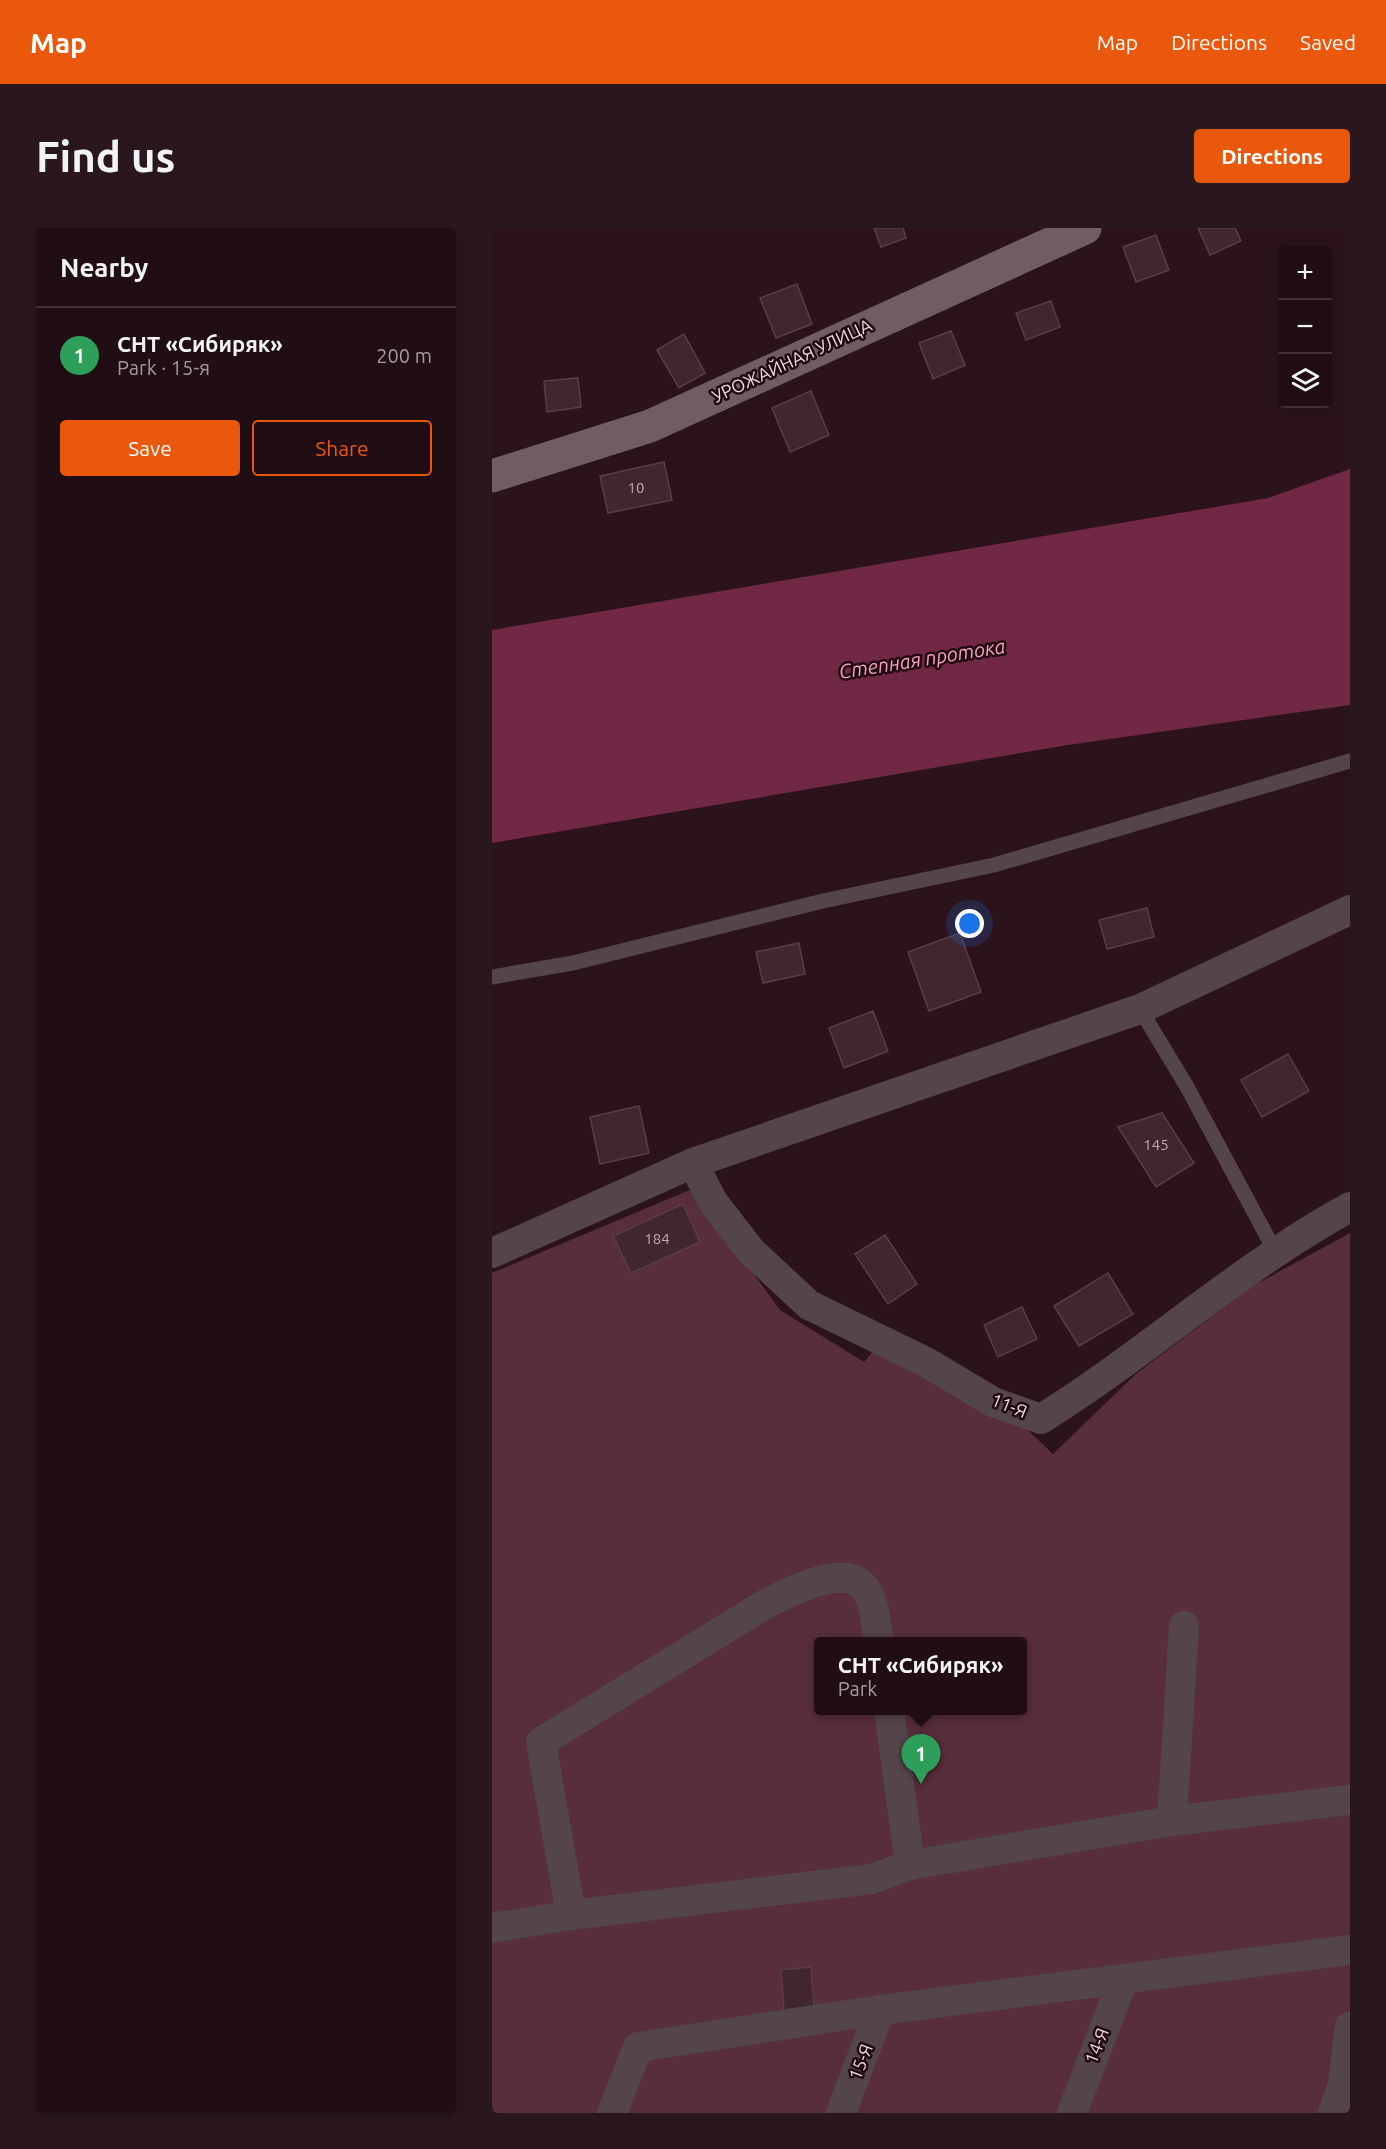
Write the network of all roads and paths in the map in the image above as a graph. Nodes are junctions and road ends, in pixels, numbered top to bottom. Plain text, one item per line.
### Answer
1 (1085, 228) edge
2 (492, 476) edge
3 (1350, 761) edge
4 (1350, 910) edge
5 (492, 978) edge
6 (1140, 1009) junction
7 (693, 1163) junction
8 (1350, 1207) edge
9 (492, 1253) edge
10 (1276, 1253) junction
11 (1184, 1626) dead end
12 (878, 1637) edge
13 (890, 1715) edge
14 (1350, 1800) edge
15 (1172, 1821) junction
16 (910, 1865) junction
17 (571, 1915) junction
18 (492, 1928) edge
19 (1350, 1950) edge
20 (1123, 1980) junction
21 (880, 2010) junction
22 (1350, 2026) edge
23 (612, 2113) edge
24 (842, 2113) edge
25 (1072, 2113) edge
26 (1333, 2113) edge

1 - 2 street, УРОЖАЙНАЯ УЛИЦА
3 - 5 lane
4 - 6 street
6 - 7 street
6 - 10 lane
7 - 9 street
7 - 10 street, 11-Я
8 - 10 street, 11-Я
11 - 15 street
12 - 17 street
13 - 16 street
14 - 15 street
15 - 16 street
16 - 17 street
17 - 18 street
19 - 20 street
20 - 21 street
20 - 25 street, 14-Я
21 - 23 street
21 - 24 street, 15-Я
22 - 26 street

